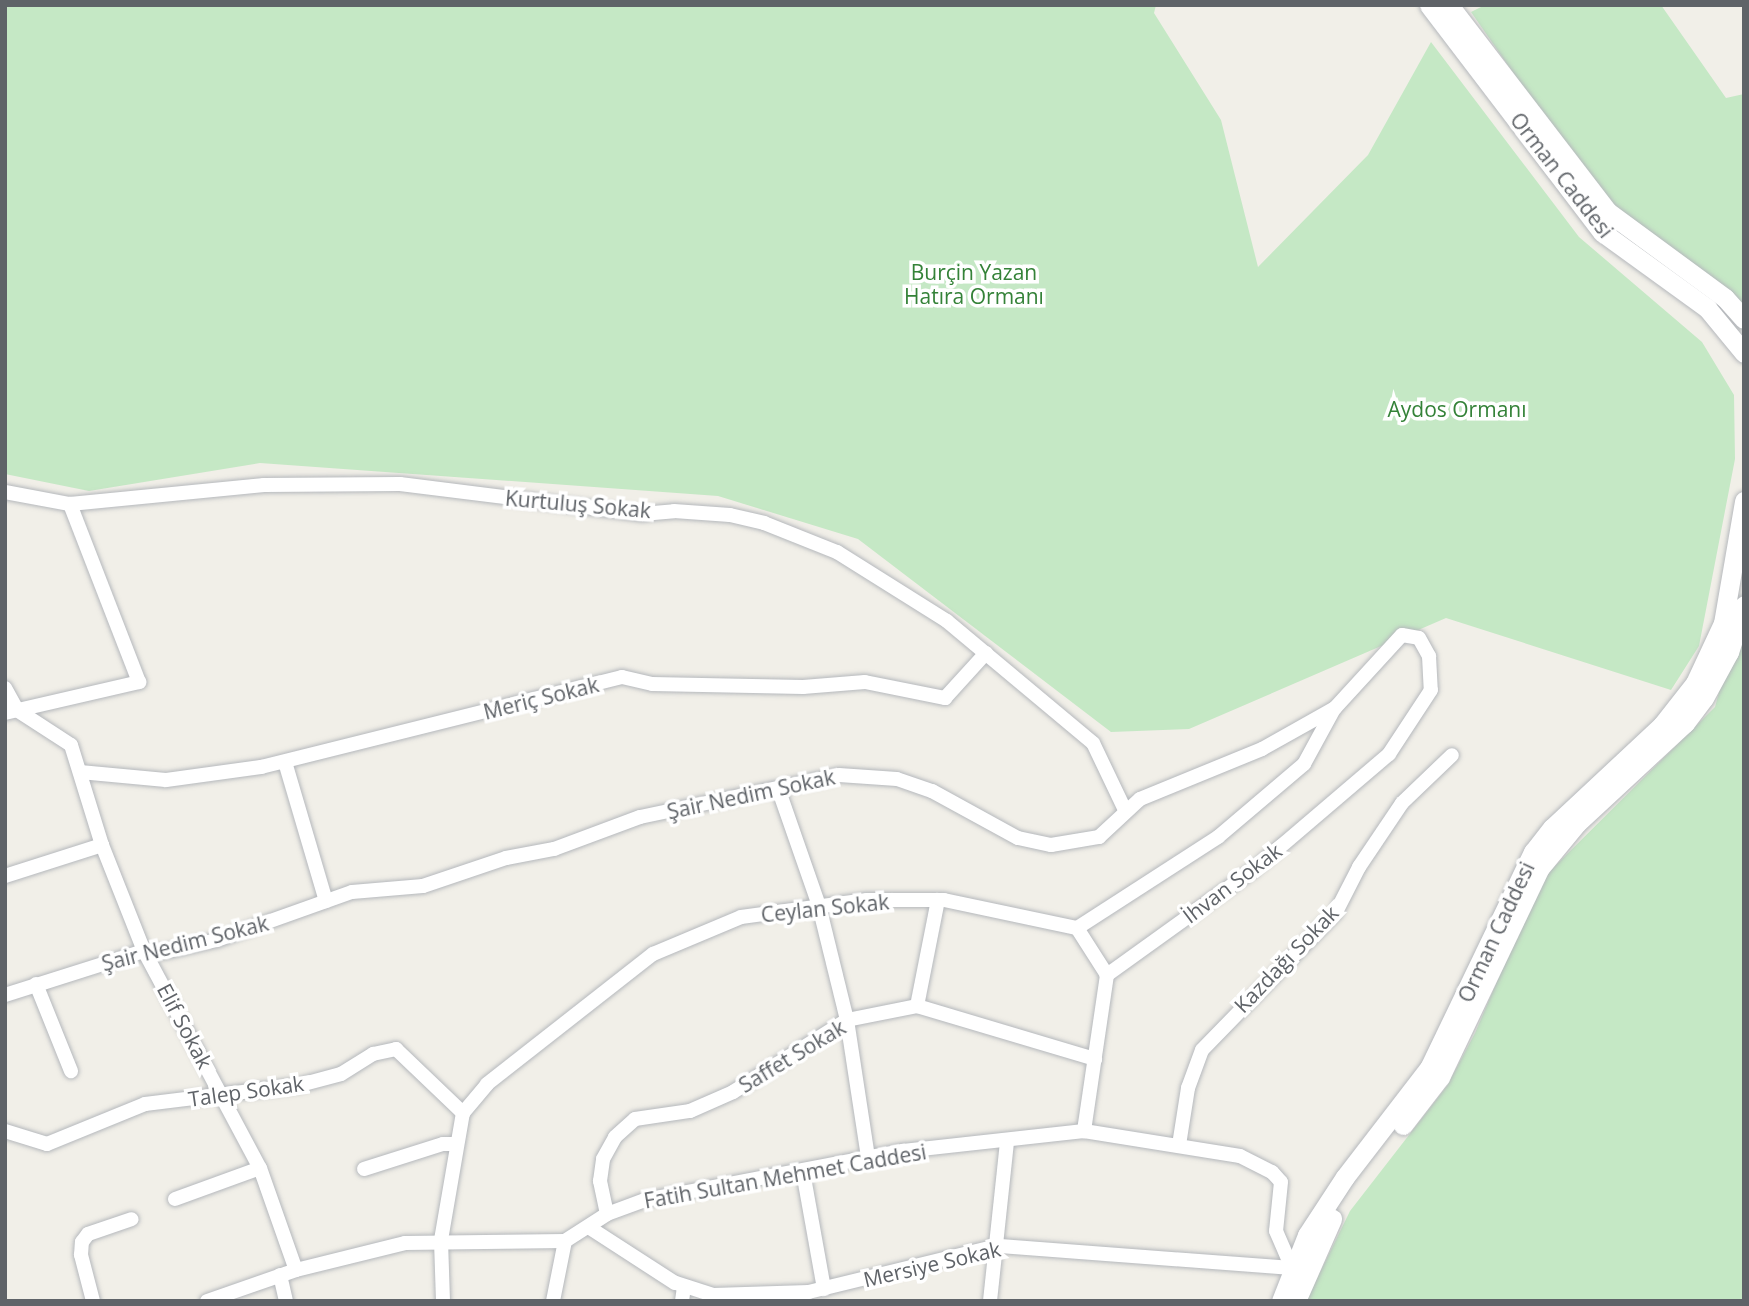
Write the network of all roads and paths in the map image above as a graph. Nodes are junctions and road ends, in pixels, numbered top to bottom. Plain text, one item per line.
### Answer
1 (1436, 6) edge
2 (1744, 319) edge
3 (1744, 353) edge
4 (5, 492) edge
5 (1744, 501) edge
6 (70, 504) junction
7 (1744, 605) edge
8 (986, 653) junction
9 (1429, 656) joint
10 (5, 688) edge
11 (1335, 708) junction
12 (11, 711) edge
13 (1452, 755) dead end
14 (285, 762) junction
15 (80, 772) junction
16 (778, 788) junction
17 (1125, 810) junction
18 (102, 845) junction
19 (5, 876) edge
20 (938, 900) junction
21 (326, 901) junction
22 (819, 906) junction
23 (1077, 928) junction
24 (144, 951) junction
25 (1107, 975) junction
26 (36, 984) junction
27 (5, 995) edge
28 (917, 1006) junction
29 (847, 1020) junction
30 (1095, 1059) junction
31 (71, 1071) dead end
32 (223, 1097) junction
33 (463, 1113) junction
34 (5, 1131) edge
35 (1084, 1131) junction
36 (1007, 1142) junction
37 (456, 1144) junction
38 (1179, 1146) junction
39 (868, 1158) junction
40 (260, 1168) junction
41 (364, 1169) dead end
42 (803, 1172) junction
43 (175, 1199) dead end
44 (607, 1214) junction
45 (132, 1219) dead end
46 (590, 1228) junction
47 (440, 1240) junction
48 (565, 1241) junction
49 (997, 1246) junction
50 (296, 1270) junction
51 (1299, 1270) junction
52 (280, 1275) junction
53 (824, 1289) junction
54 (683, 1293) edge
55 (93, 1301) edge
56 (206, 1301) edge
57 (286, 1301) edge
58 (443, 1301) edge
59 (553, 1301) edge
60 (990, 1301) edge
61 (1281, 1301) edge
62 (1296, 1301) edge

1 - 2 street, Orman Caddesi
1 - 3 street, Orman Caddesi
4 - 6 street, Kurtuluş Sokak
5 - 51 street, Orman Caddesi
6 - 8 street, Kurtuluş Sokak
6 - 12 street
7 - 51 street, Orman Caddesi
8 - 14 street, Meriç Sokak
8 - 17 street, Kurtuluş Sokak
9 - 11 street, Şair Nedim Sokak
9 - 25 street, İhvan Sokak
10 - 12 street, Elif Sokak
11 - 17 street, Şair Nedim Sokak
11 - 23 street
12 - 15 street, Elif Sokak
13 - 38 street, Kazdağı Sokak
14 - 15 street, Meriç Sokak
14 - 21 street
15 - 18 street, Elif Sokak
16 - 17 street, Şair Nedim Sokak
16 - 21 street, Şair Nedim Sokak
16 - 22 street
18 - 19 street
18 - 24 street, Elif Sokak
20 - 22 street, Ceylan Sokak
20 - 23 street, Ceylan Sokak
20 - 28 street
21 - 24 street, Şair Nedim Sokak
22 - 29 street
22 - 33 street, Ceylan Sokak
23 - 25 street
24 - 26 street, Şair Nedim Sokak
24 - 32 street, Elif Sokak
25 - 30 street
26 - 27 street, Şair Nedim Sokak
26 - 31 street
28 - 29 street, Saffet Sokak
28 - 30 street, Saffet Sokak
29 - 39 street
29 - 44 street, Saffet Sokak
30 - 35 street
32 - 33 street, Talep Sokak
32 - 34 street, Talep Sokak
32 - 40 street, Elif Sokak
33 - 37 street, Ceylan Sokak
35 - 36 street, Fatih Sultan Mehmet Caddesi
35 - 38 street, Fatih Sultan Mehmet Caddesi
36 - 39 street, Fatih Sultan Mehmet Caddesi
36 - 49 street
37 - 41 street
37 - 47 street, Ceylan Sokak
38 - 51 street, Fatih Sultan Mehmet Caddesi
39 - 42 street, Fatih Sultan Mehmet Caddesi
40 - 43 street
40 - 50 street, Elif Sokak
42 - 44 street, Fatih Sultan Mehmet Caddesi
42 - 53 street
44 - 46 street, Fatih Sultan Mehmet Caddesi
45 - 55 street
46 - 48 street, Fatih Sultan Mehmet Caddesi
46 - 54 street, Mersiye Sokak
47 - 48 street, Fatih Sultan Mehmet Caddesi
47 - 50 street, Fatih Sultan Mehmet Caddesi
47 - 58 street, Ceylan Sokak
48 - 59 street
49 - 51 street, Mersiye Sokak
49 - 53 street, Mersiye Sokak
49 - 60 street
50 - 52 street, Fatih Sultan Mehmet Caddesi
51 - 61 street, Orman Caddesi
51 - 62 street, Orman Caddesi
52 - 56 street, Fatih Sultan Mehmet Caddesi
52 - 57 street
53 - 54 street, Mersiye Sokak

